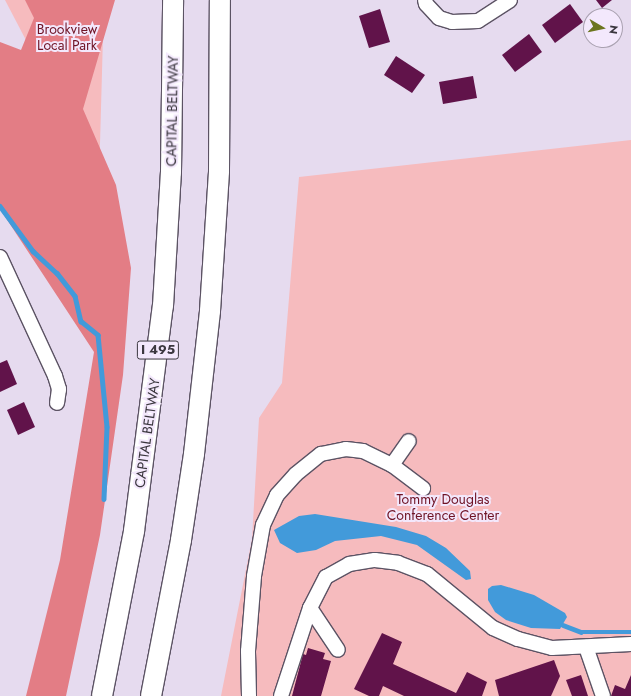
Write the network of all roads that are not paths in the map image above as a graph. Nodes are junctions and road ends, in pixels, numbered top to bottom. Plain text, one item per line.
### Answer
1 (173, 0) edge
2 (220, 0) edge
3 (425, 0) edge
4 (510, 0) edge
5 (0, 257) edge
6 (56, 403) dead end
7 (409, 441) dead end
8 (392, 465) junction
9 (423, 488) dead end
10 (310, 608) junction
11 (631, 644) edge
12 (586, 647) junction
13 (338, 650) dead end
14 (102, 696) edge
15 (151, 696) edge
16 (249, 696) edge
17 (282, 696) edge
18 (603, 696) edge

1 - 14 highway, CAPITAL BELTWAY / I 495
2 - 15 highway
3 - 4 street
5 - 6 street
7 - 8 street
8 - 9 street
8 - 16 street
10 - 12 street
10 - 13 street
10 - 17 street
11 - 12 street
12 - 18 street

